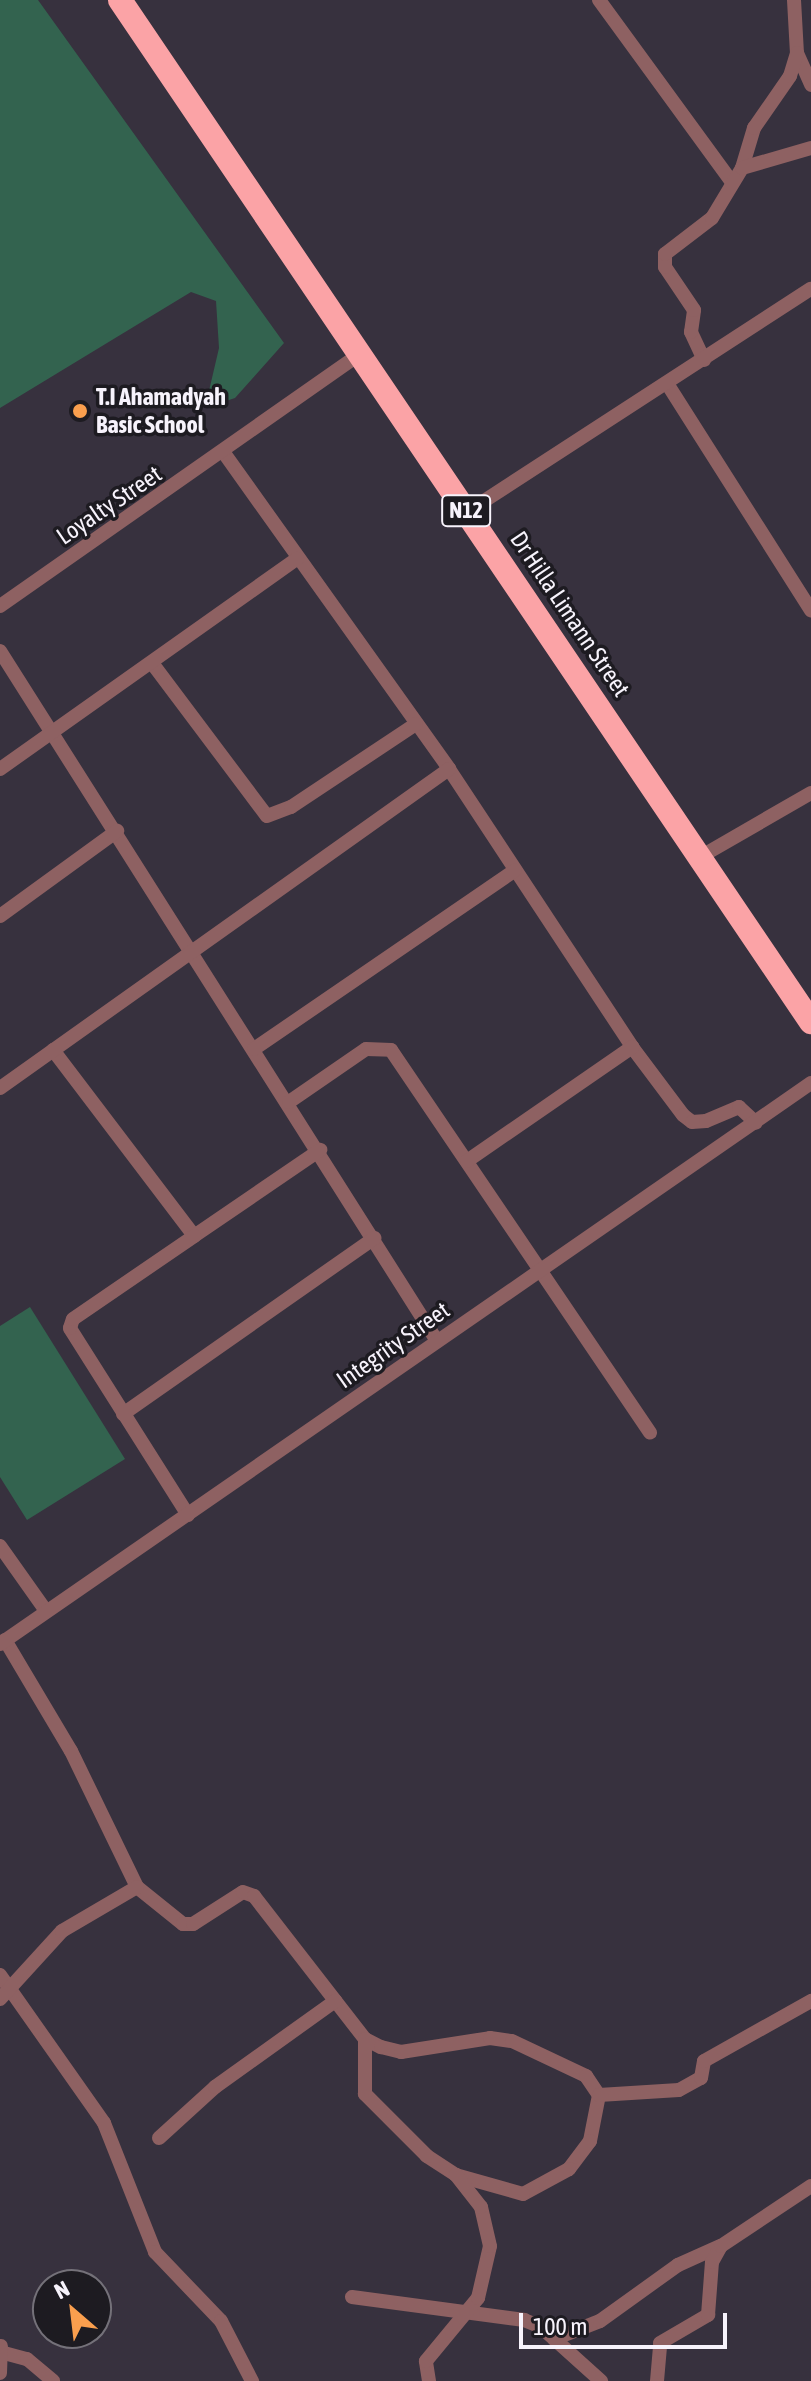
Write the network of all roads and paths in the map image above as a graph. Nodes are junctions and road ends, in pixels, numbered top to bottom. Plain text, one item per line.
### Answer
1 (120, 0) edge
2 (599, 0) edge
3 (794, 0) edge
4 (797, 53) junction
5 (811, 85) edge
6 (810, 154) edge
7 (742, 168) junction
8 (731, 181) junction
9 (811, 289) edge
10 (359, 355) junction
11 (704, 360) junction
12 (668, 385) junction
13 (224, 453) junction
14 (467, 512) junction
15 (297, 559) junction
16 (0, 606) edge
17 (811, 610) edge
18 (0, 651) edge
19 (152, 663) junction
20 (416, 724) junction
21 (54, 732) junction
22 (0, 769) edge
23 (449, 769) junction
24 (811, 793) edge
25 (117, 831) junction
26 (700, 857) junction
27 (515, 870) junction
28 (0, 916) edge
29 (192, 949) junction
30 (811, 1022) edge
31 (632, 1047) junction
32 (254, 1049) junction
33 (53, 1050) junction
34 (811, 1083) edge
35 (0, 1088) edge
36 (289, 1102) junction
37 (756, 1123) junction
38 (320, 1150) junction
39 (467, 1161) junction
40 (194, 1236) junction
41 (374, 1238) junction
42 (540, 1269) junction
43 (437, 1341) junction
44 (123, 1414) junction
45 (650, 1432) dead end
46 (188, 1515) junction
47 (0, 1546) edge
48 (46, 1611) junction
49 (3, 1642) edge
50 (137, 1887) junction
51 (0, 1975) edge
52 (6, 1995) edge
53 (335, 2001) junction
54 (811, 2001) edge
55 (365, 2039) junction
56 (599, 2095) junction
57 (159, 2138) dead end
58 (456, 2175) junction
59 (811, 2186) edge
60 (721, 2246) junction
61 (352, 2297) dead end
62 (465, 2312) junction
63 (554, 2339) junction
64 (2, 2349) edge
65 (0, 2373) edge
66 (53, 2381) edge
67 (252, 2381) edge
68 (429, 2381) edge
69 (601, 2381) edge
70 (657, 2381) edge

1 - 10 highway, Dr Hilla Limann Street / N12
2 - 8 street
3 - 4 street
4 - 5 street
4 - 7 street
6 - 7 street
7 - 8 street
8 - 11 street
9 - 11 street
10 - 13 street, Loyalty Street
10 - 14 highway, Dr Hilla Limann Street / N12
11 - 12 street
12 - 14 street
12 - 17 street
13 - 15 street
13 - 16 street, Loyalty Street
14 - 26 highway, Dr Hilla Limann Street / N12
15 - 19 street
15 - 20 street
18 - 21 street
19 - 20 street
19 - 21 street
20 - 23 street
21 - 22 street
21 - 25 street
23 - 27 street
23 - 29 street
24 - 26 street
25 - 28 street
25 - 29 street
26 - 30 highway, Dr Hilla Limann Street / N12
27 - 31 street
27 - 32 street
29 - 32 street
29 - 33 street
31 - 37 street
31 - 39 street
32 - 36 street
33 - 35 street
33 - 40 street
34 - 37 street, Integrity Street
36 - 38 street
36 - 39 street
37 - 42 street, Integrity Street
38 - 40 street
38 - 41 street
39 - 42 street
40 - 44 street
41 - 43 street
41 - 44 street
42 - 43 street, Integrity Street
42 - 45 street
43 - 46 street, Integrity Street
44 - 46 street
46 - 48 street, Integrity Street
47 - 48 street
48 - 49 street, Integrity Street
49 - 50 street
50 - 52 street
50 - 53 street
51 - 52 street
52 - 67 street
53 - 55 street
53 - 57 street
54 - 56 street
55 - 56 street
55 - 58 street
56 - 58 street
58 - 62 street
59 - 60 street
60 - 63 street
60 - 70 street
61 - 62 street
62 - 63 street
62 - 68 street
63 - 69 street
64 - 65 street
64 - 66 street

